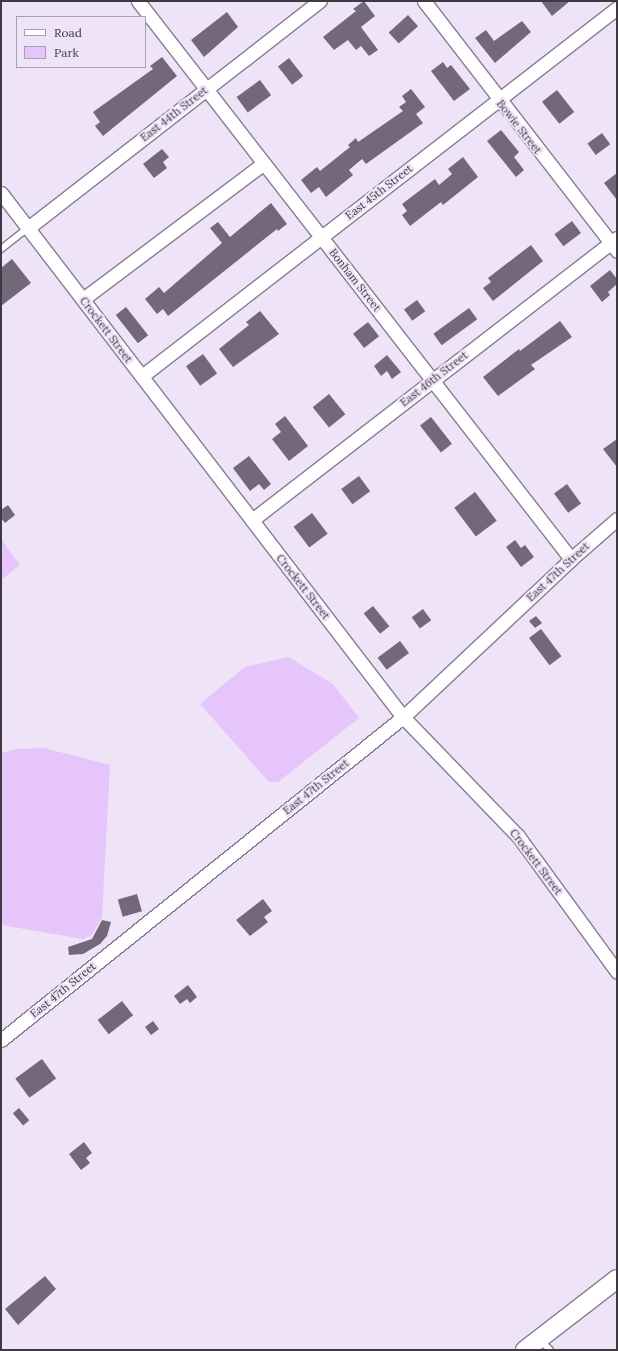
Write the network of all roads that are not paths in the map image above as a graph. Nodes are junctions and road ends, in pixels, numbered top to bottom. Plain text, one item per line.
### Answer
1 (138, 1) edge
2 (320, 1) edge
3 (424, 1) edge
4 (617, 8) edge
5 (206, 89) junction
6 (498, 100) junction
7 (264, 163) junction
8 (1, 193) edge
9 (28, 228) junction
10 (321, 237) junction
11 (615, 244) edge
12 (1, 249) edge
13 (83, 299) junction
14 (142, 376) junction
15 (433, 381) junction
16 (617, 519) edge
17 (252, 520) junction
18 (571, 558) junction
19 (403, 717) junction
20 (617, 972) edge
21 (1, 1040) edge
22 (617, 1279) edge
23 (544, 1344) edge
24 (525, 1350) edge

1 - 5 street, Bonham Street
2 - 5 street, East 44th Street
3 - 6 street, Bowie Street
4 - 6 street, East 45th Street
5 - 7 street, Bonham Street
5 - 9 street, East 44th Street
6 - 10 street, East 45th Street
6 - 11 street, Bowie Street
7 - 10 street, Bonham Street
7 - 13 street
8 - 9 street, Crockett Street
9 - 12 lane
9 - 13 street, Crockett Street
10 - 14 street, East 45th Street
10 - 15 street, Bonham Street
11 - 15 street, East 46th Street
13 - 14 street, Crockett Street
14 - 17 street, Crockett Street
15 - 17 street, East 46th Street
15 - 18 street, Bonham Street
16 - 18 street, East 47th Street
17 - 19 street, Crockett Street
18 - 19 street, East 47th Street
19 - 20 street, Crockett Street
19 - 21 street, East 47th Street
22 - 23 street
23 - 24 street

